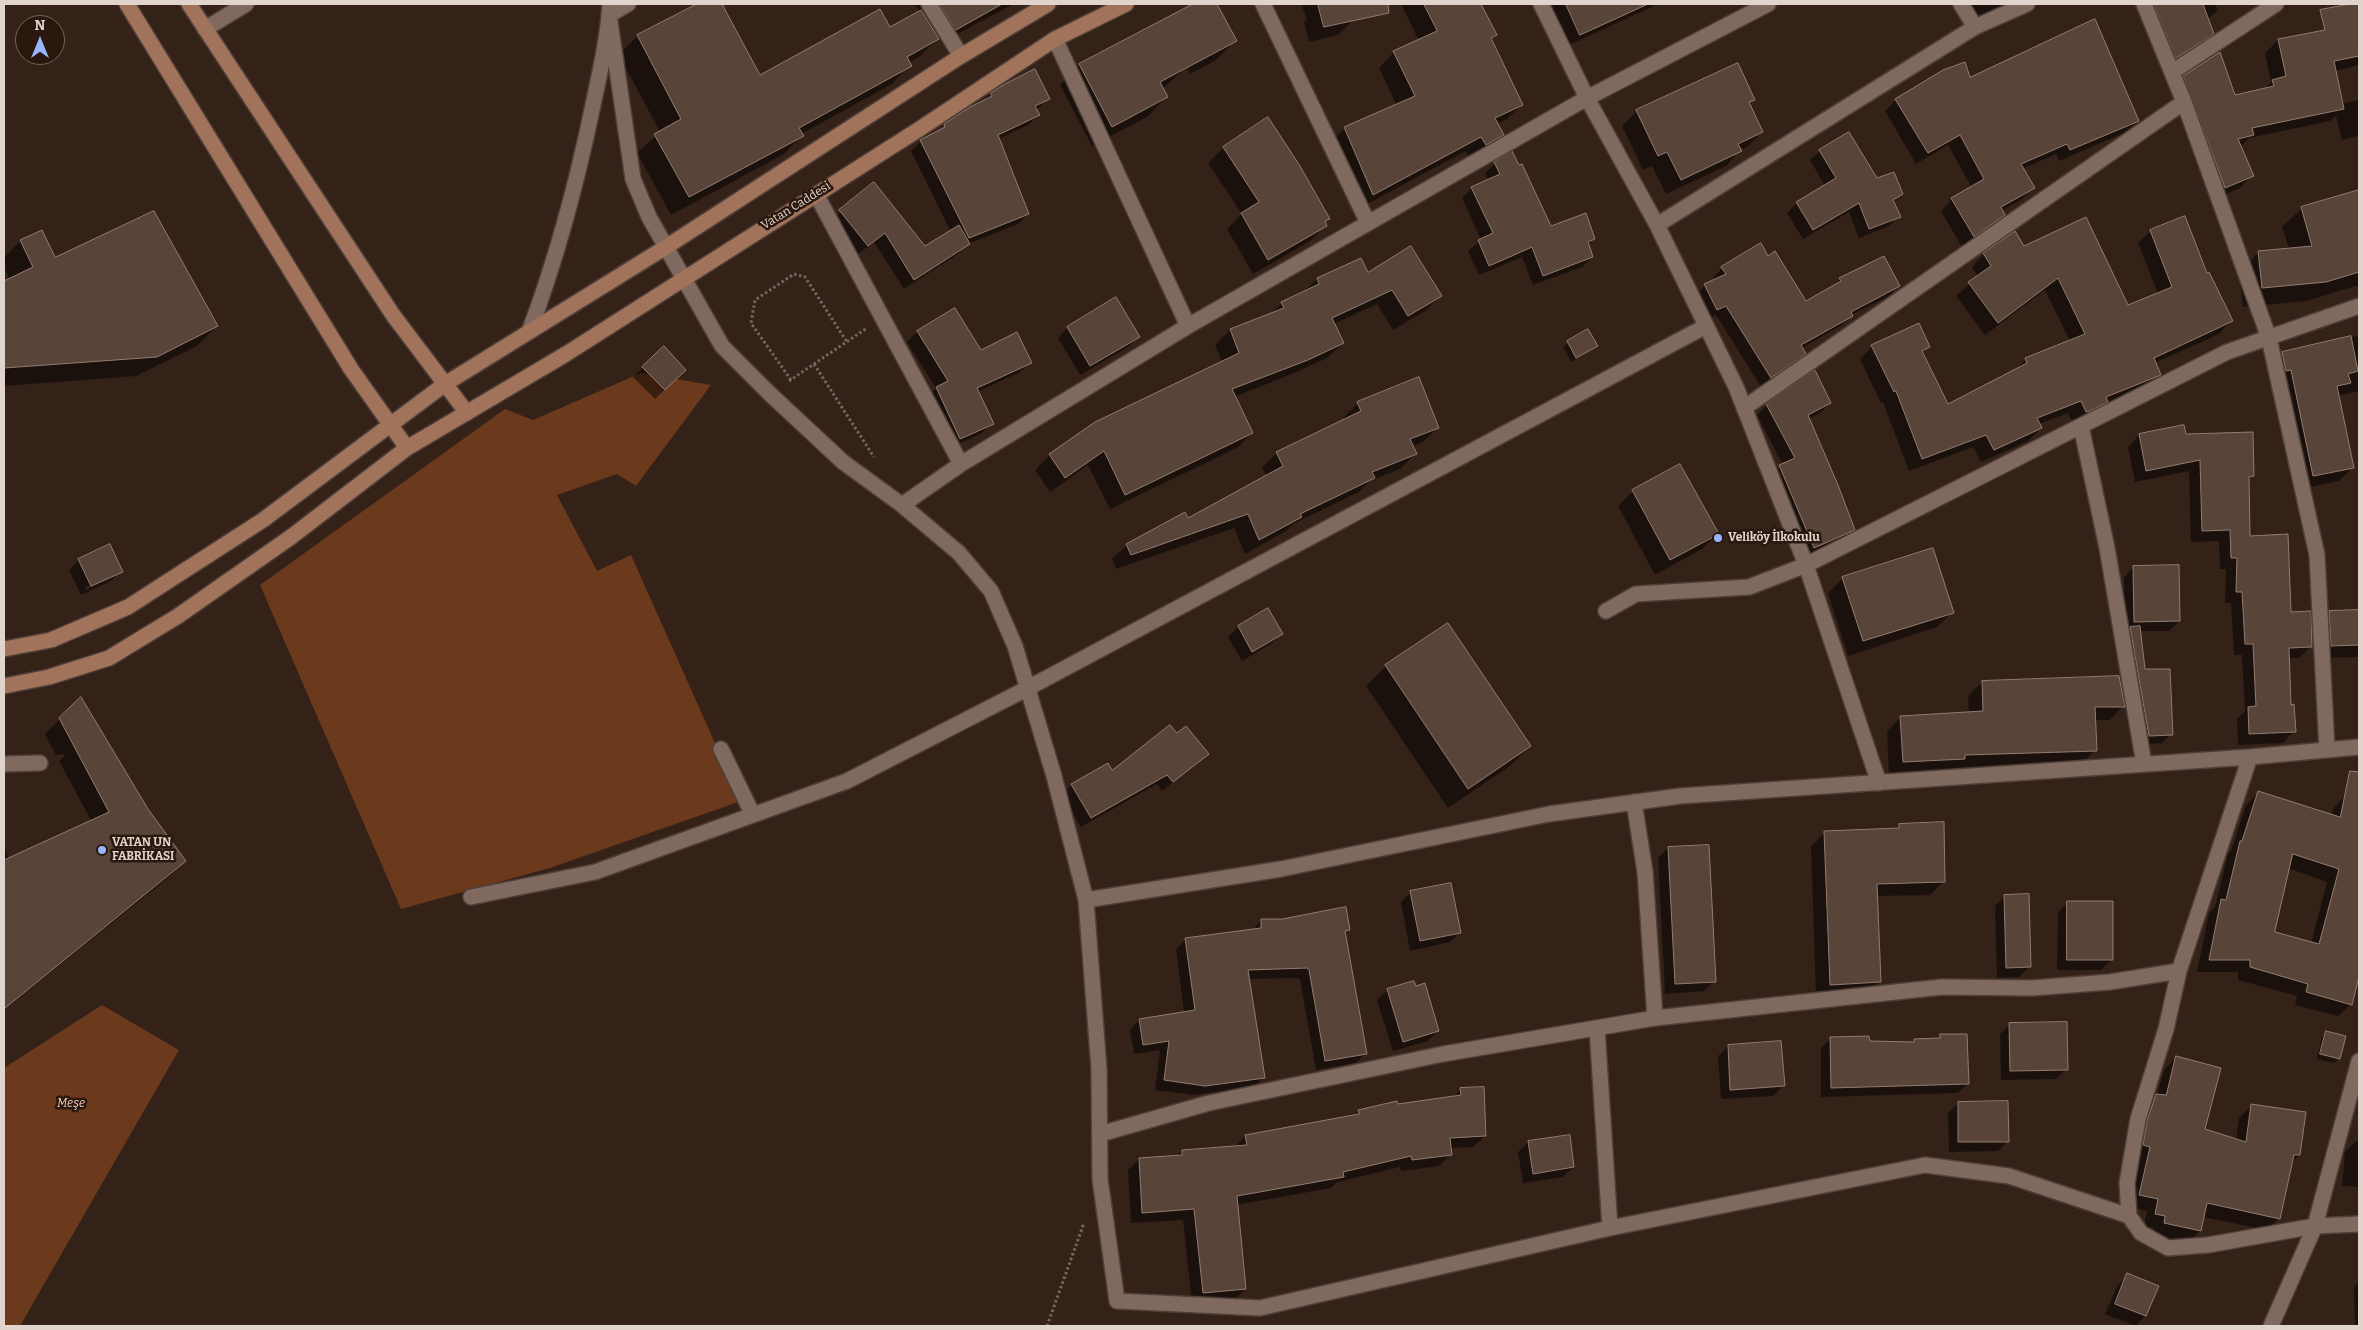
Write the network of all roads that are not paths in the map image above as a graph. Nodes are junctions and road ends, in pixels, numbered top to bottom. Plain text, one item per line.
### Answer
1 (127, 4) edge
2 (189, 4) edge
3 (246, 4) edge
4 (628, 4) edge
5 (929, 4) edge
6 (1048, 4) edge
7 (1126, 4) edge
8 (1263, 4) edge
9 (1541, 4) edge
10 (1768, 4) edge
11 (1961, 4) edge
12 (2028, 4) edge
13 (2144, 4) edge
14 (2276, 4) edge
15 (610, 9) edge
16 (1975, 27) junction
17 (205, 29) junction
18 (1055, 39) junction
19 (961, 56) junction
20 (2172, 72) junction
21 (1587, 98) junction
22 (2184, 102) junction
23 (816, 194) junction
24 (1368, 223) junction
25 (1657, 225) junction
26 (666, 247) junction
27 (682, 278) junction
28 (2359, 306) edge
29 (1188, 326) junction
30 (1706, 326) junction
31 (529, 332) junction
32 (2269, 338) junction
33 (445, 384) junction
34 (1744, 408) junction
35 (468, 412) junction
36 (390, 425) junction
37 (2081, 426) junction
38 (407, 448) junction
39 (961, 464) junction
40 (902, 506) junction
41 (1806, 565) junction
42 (1606, 611) dead end
43 (4, 649) edge
44 (4, 686) edge
45 (1028, 688) junction
46 (2359, 747) edge
47 (721, 749) dead end
48 (2327, 749) junction
49 (2250, 757) junction
50 (40, 763) dead end
51 (4, 764) edge
52 (2144, 764) junction
53 (1879, 783) junction
54 (1634, 802) junction
55 (753, 815) junction
56 (471, 897) dead end
57 (1086, 900) junction
58 (2179, 971) junction
59 (1655, 1018) junction
60 (1597, 1028) junction
61 (2359, 1061) edge
62 (1100, 1134) junction
63 (2129, 1216) junction
64 (2359, 1224) edge
65 (2315, 1226) junction
66 (1610, 1228) junction
67 (2271, 1326) edge

1 - 36 main road
2 - 17 main road
3 - 17 street
4 - 15 street
5 - 19 street
6 - 19 main road
7 - 18 main road, Vatan Caddesi
8 - 24 street
9 - 21 street
10 - 21 street
11 - 16 street
12 - 16 street
13 - 20 street
14 - 20 street
15 - 26 street
15 - 31 street
16 - 25 street
17 - 33 main road
18 - 23 main road, Vatan Caddesi
18 - 29 street
19 - 26 main road
20 - 22 street
21 - 24 street
21 - 25 street
22 - 32 street
22 - 34 street
23 - 27 main road, Vatan Caddesi
23 - 39 street
24 - 29 street
25 - 30 street
26 - 27 street
26 - 31 main road
27 - 35 main road, Vatan Caddesi
27 - 40 street
28 - 32 street
29 - 39 street
30 - 34 street
30 - 45 street
31 - 33 main road
32 - 37 street
32 - 48 street
33 - 35 main road
33 - 36 main road
34 - 41 street
35 - 38 main road, Vatan Caddesi
36 - 38 main road
36 - 43 main road
37 - 41 street
37 - 52 street
38 - 44 main road, Vatan Caddesi
39 - 40 street
40 - 45 street
41 - 42 street
41 - 53 street
45 - 55 street
45 - 57 street
46 - 48 street
47 - 55 street
48 - 49 street
49 - 52 street
49 - 58 street
50 - 51 street
52 - 53 street
53 - 54 street
54 - 57 street
54 - 59 street
55 - 56 street
57 - 62 street
58 - 59 street
58 - 63 street
59 - 60 street
60 - 62 street
60 - 66 street
61 - 65 street
62 - 66 street
63 - 65 street
63 - 66 street
64 - 65 street
65 - 67 street

